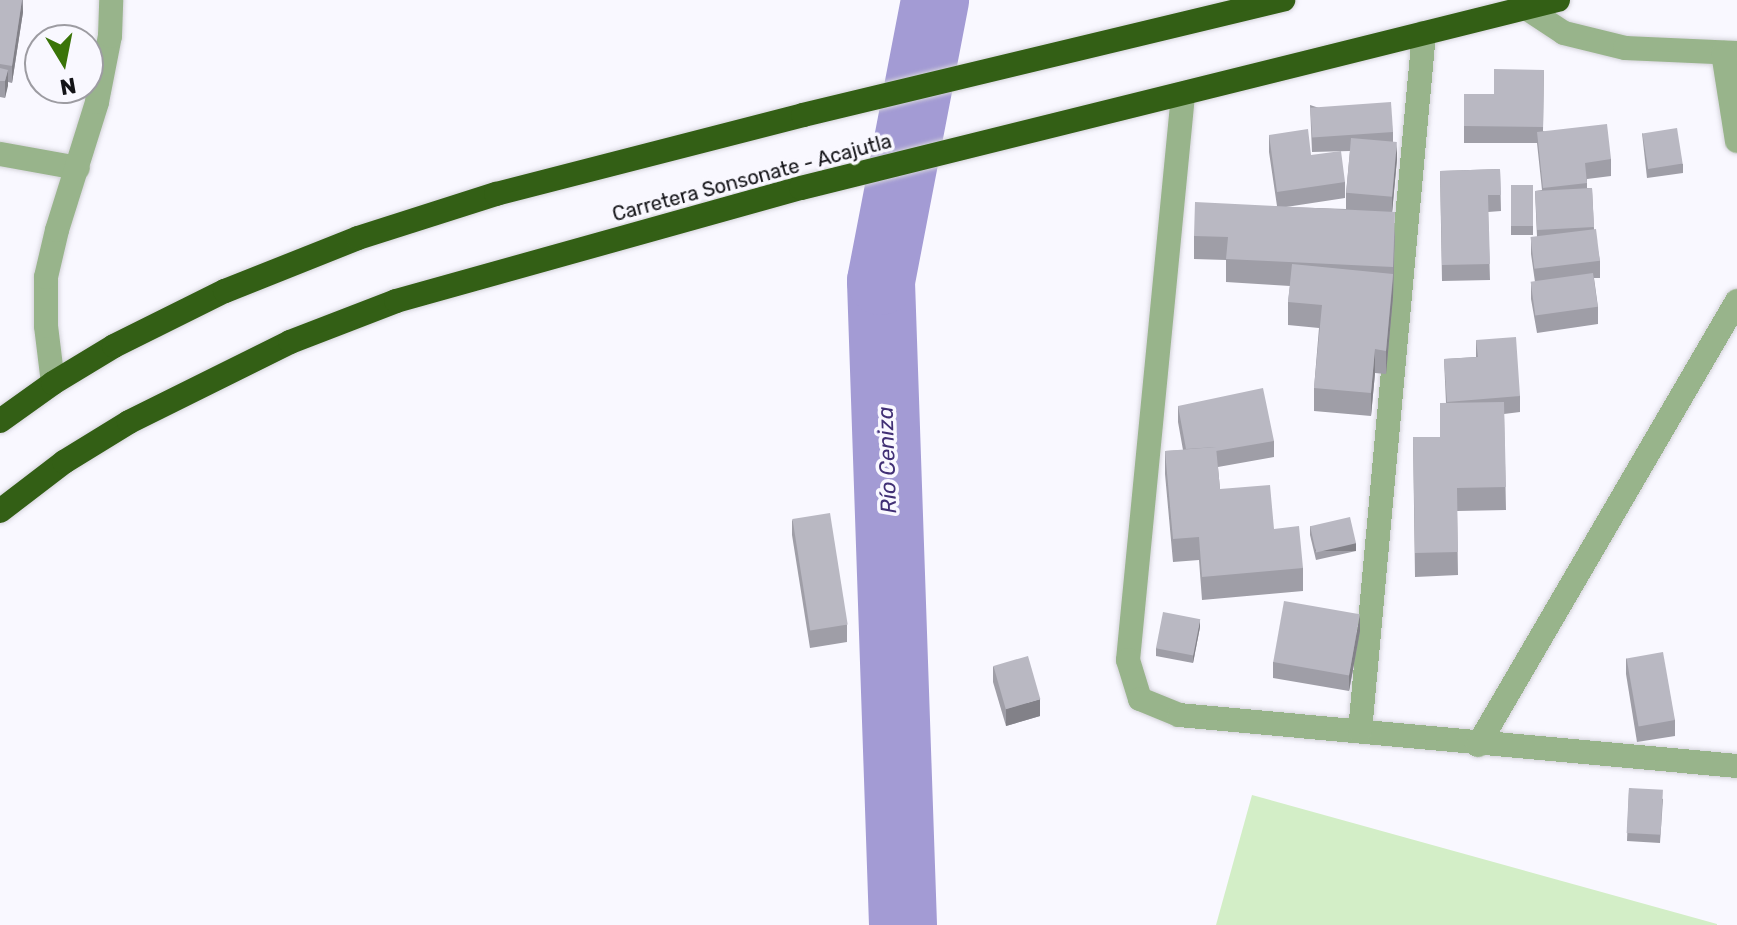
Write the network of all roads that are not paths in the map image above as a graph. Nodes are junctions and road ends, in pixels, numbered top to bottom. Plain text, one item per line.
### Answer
1 (111, 0) edge
2 (1283, 0) edge
3 (1558, 0) edge
4 (1526, 8) junction
5 (1424, 33) junction
6 (1730, 53) edge
7 (1183, 95) junction
8 (1737, 141) edge
9 (0, 154) edge
10 (78, 168) junction
11 (1737, 301) edge
12 (53, 383) junction
13 (0, 421) edge
14 (0, 511) edge
15 (1360, 731) junction
16 (1478, 745) junction
17 (1737, 766) edge

1 - 10 street
2 - 12 highway
3 - 4 highway, Carretera Sonsonate - Acajutla
4 - 5 highway, Carretera Sonsonate - Acajutla
4 - 6 street
5 - 7 highway, Carretera Sonsonate - Acajutla
5 - 15 street
6 - 8 street
7 - 14 highway, Carretera Sonsonate - Acajutla
7 - 15 street
9 - 10 street
10 - 12 street
11 - 16 street
12 - 13 highway
15 - 16 street
16 - 17 street

